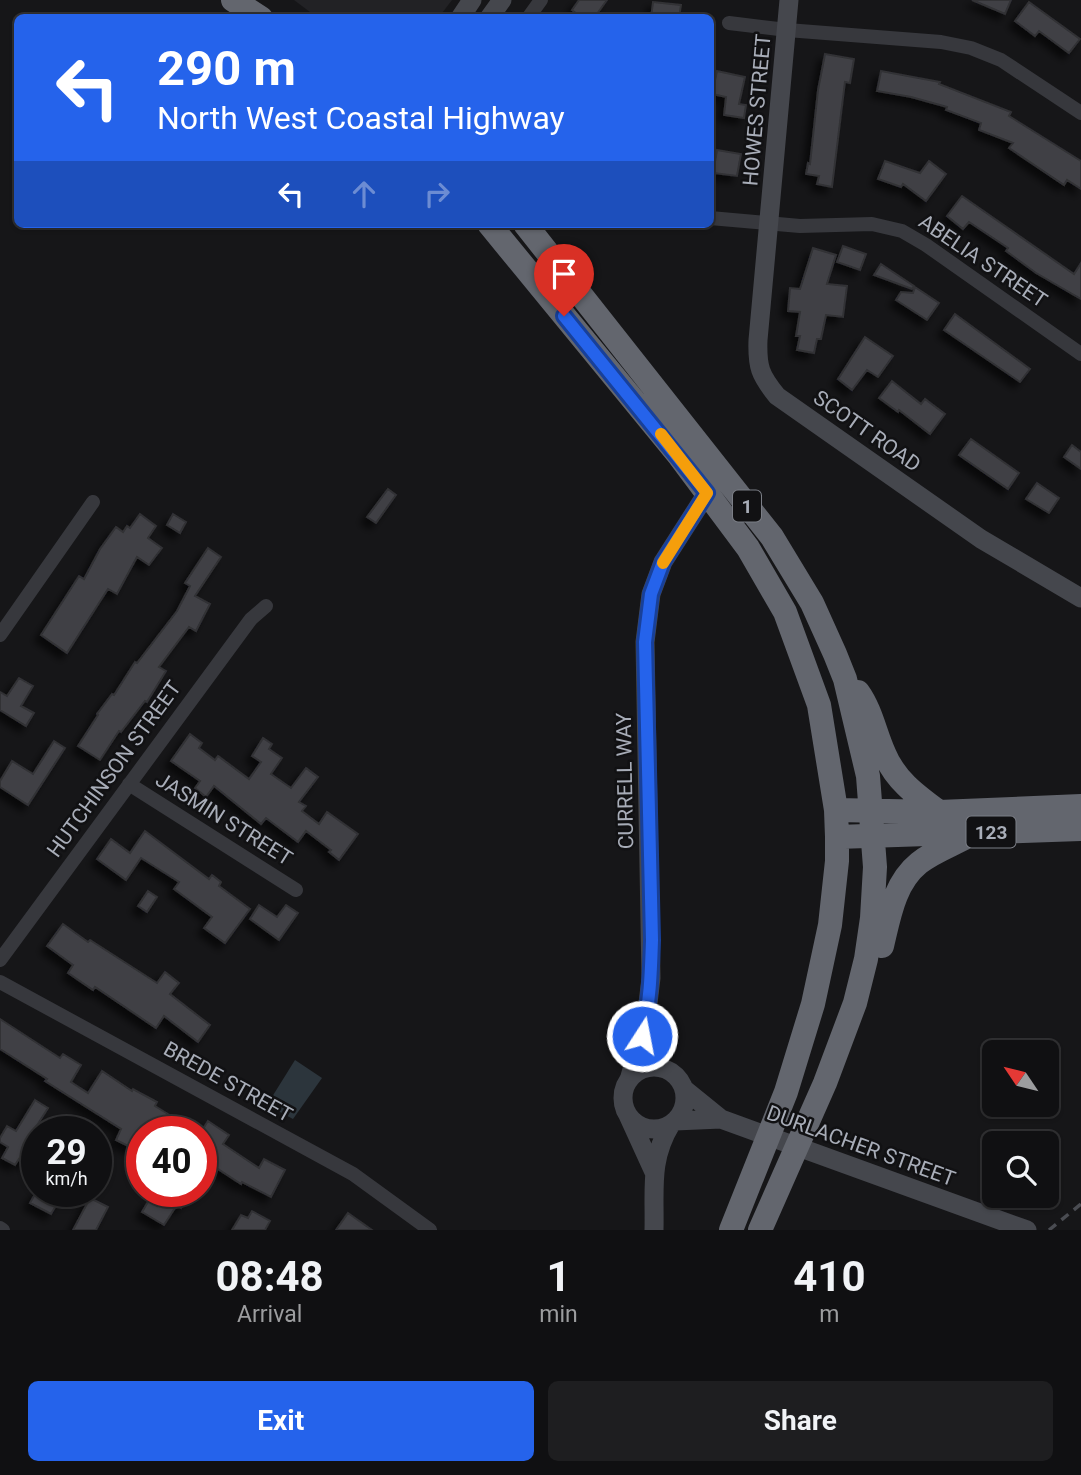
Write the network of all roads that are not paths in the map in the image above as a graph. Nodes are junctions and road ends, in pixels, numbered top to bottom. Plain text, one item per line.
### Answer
1 (231, 0) edge
2 (789, 0) edge
3 (244, 14) edge
4 (254, 14) edge
5 (729, 23) dead end
6 (787, 30) junction
7 (1081, 113) edge
8 (714, 218) edge
9 (769, 224) junction
10 (492, 228) edge
11 (528, 228) edge
12 (1081, 354) edge
13 (707, 493) junction
14 (93, 502) dead end
15 (1081, 598) edge
16 (266, 606) dead end
17 (0, 635) edge
18 (845, 679) junction
19 (129, 785) junction
20 (1081, 806) edge
21 (836, 810) junction
22 (872, 810) junction
23 (939, 811) junction
24 (1081, 829) edge
25 (975, 832) junction
26 (873, 835) junction
27 (837, 837) junction
28 (296, 890) dead end
29 (0, 960) edge
30 (0, 982) edge
31 (855, 1003) junction
32 (629, 1080) junction
33 (684, 1089) junction
34 (628, 1114) junction
35 (720, 1119) junction
36 (673, 1122) junction
37 (654, 1172) junction
38 (430, 1230) edge
39 (654, 1230) edge
40 (731, 1230) edge
41 (760, 1230) edge
42 (1027, 1230) edge

1 - 3 highway
1 - 4 highway
2 - 6 street, HOWES STREET
5 - 6 street
6 - 7 street
6 - 9 street, HOWES STREET
8 - 9 street, ABELIA STREET
9 - 12 street, ABELIA STREET
9 - 15 street, SCOTT ROAD
10 - 13 highway, 1
11 - 18 highway, 1
13 - 21 highway, 1
13 - 32 street, CURRELL WAY
14 - 17 street
16 - 19 street, HUTCHINSON STREET
18 - 22 highway, 1
18 - 23 highway
19 - 28 street, JASMIN STREET
19 - 29 street, HUTCHINSON STREET
20 - 23 highway, 123
21 - 22 highway, 123
21 - 27 highway, 1
22 - 23 highway, 123
22 - 26 highway, 1
24 - 25 highway, 123
25 - 26 highway, 123
25 - 31 highway
26 - 27 highway, 123
26 - 31 highway, 1
27 - 40 highway, 1
30 - 38 street, BREDE STREET
31 - 41 highway, 1
32 - 33 street
32 - 34 street
33 - 35 street, DURLACHER STREET
33 - 36 street
34 - 36 street
34 - 37 street
35 - 36 street, DURLACHER STREET
35 - 42 street, DURLACHER STREET
36 - 37 street
37 - 39 street

